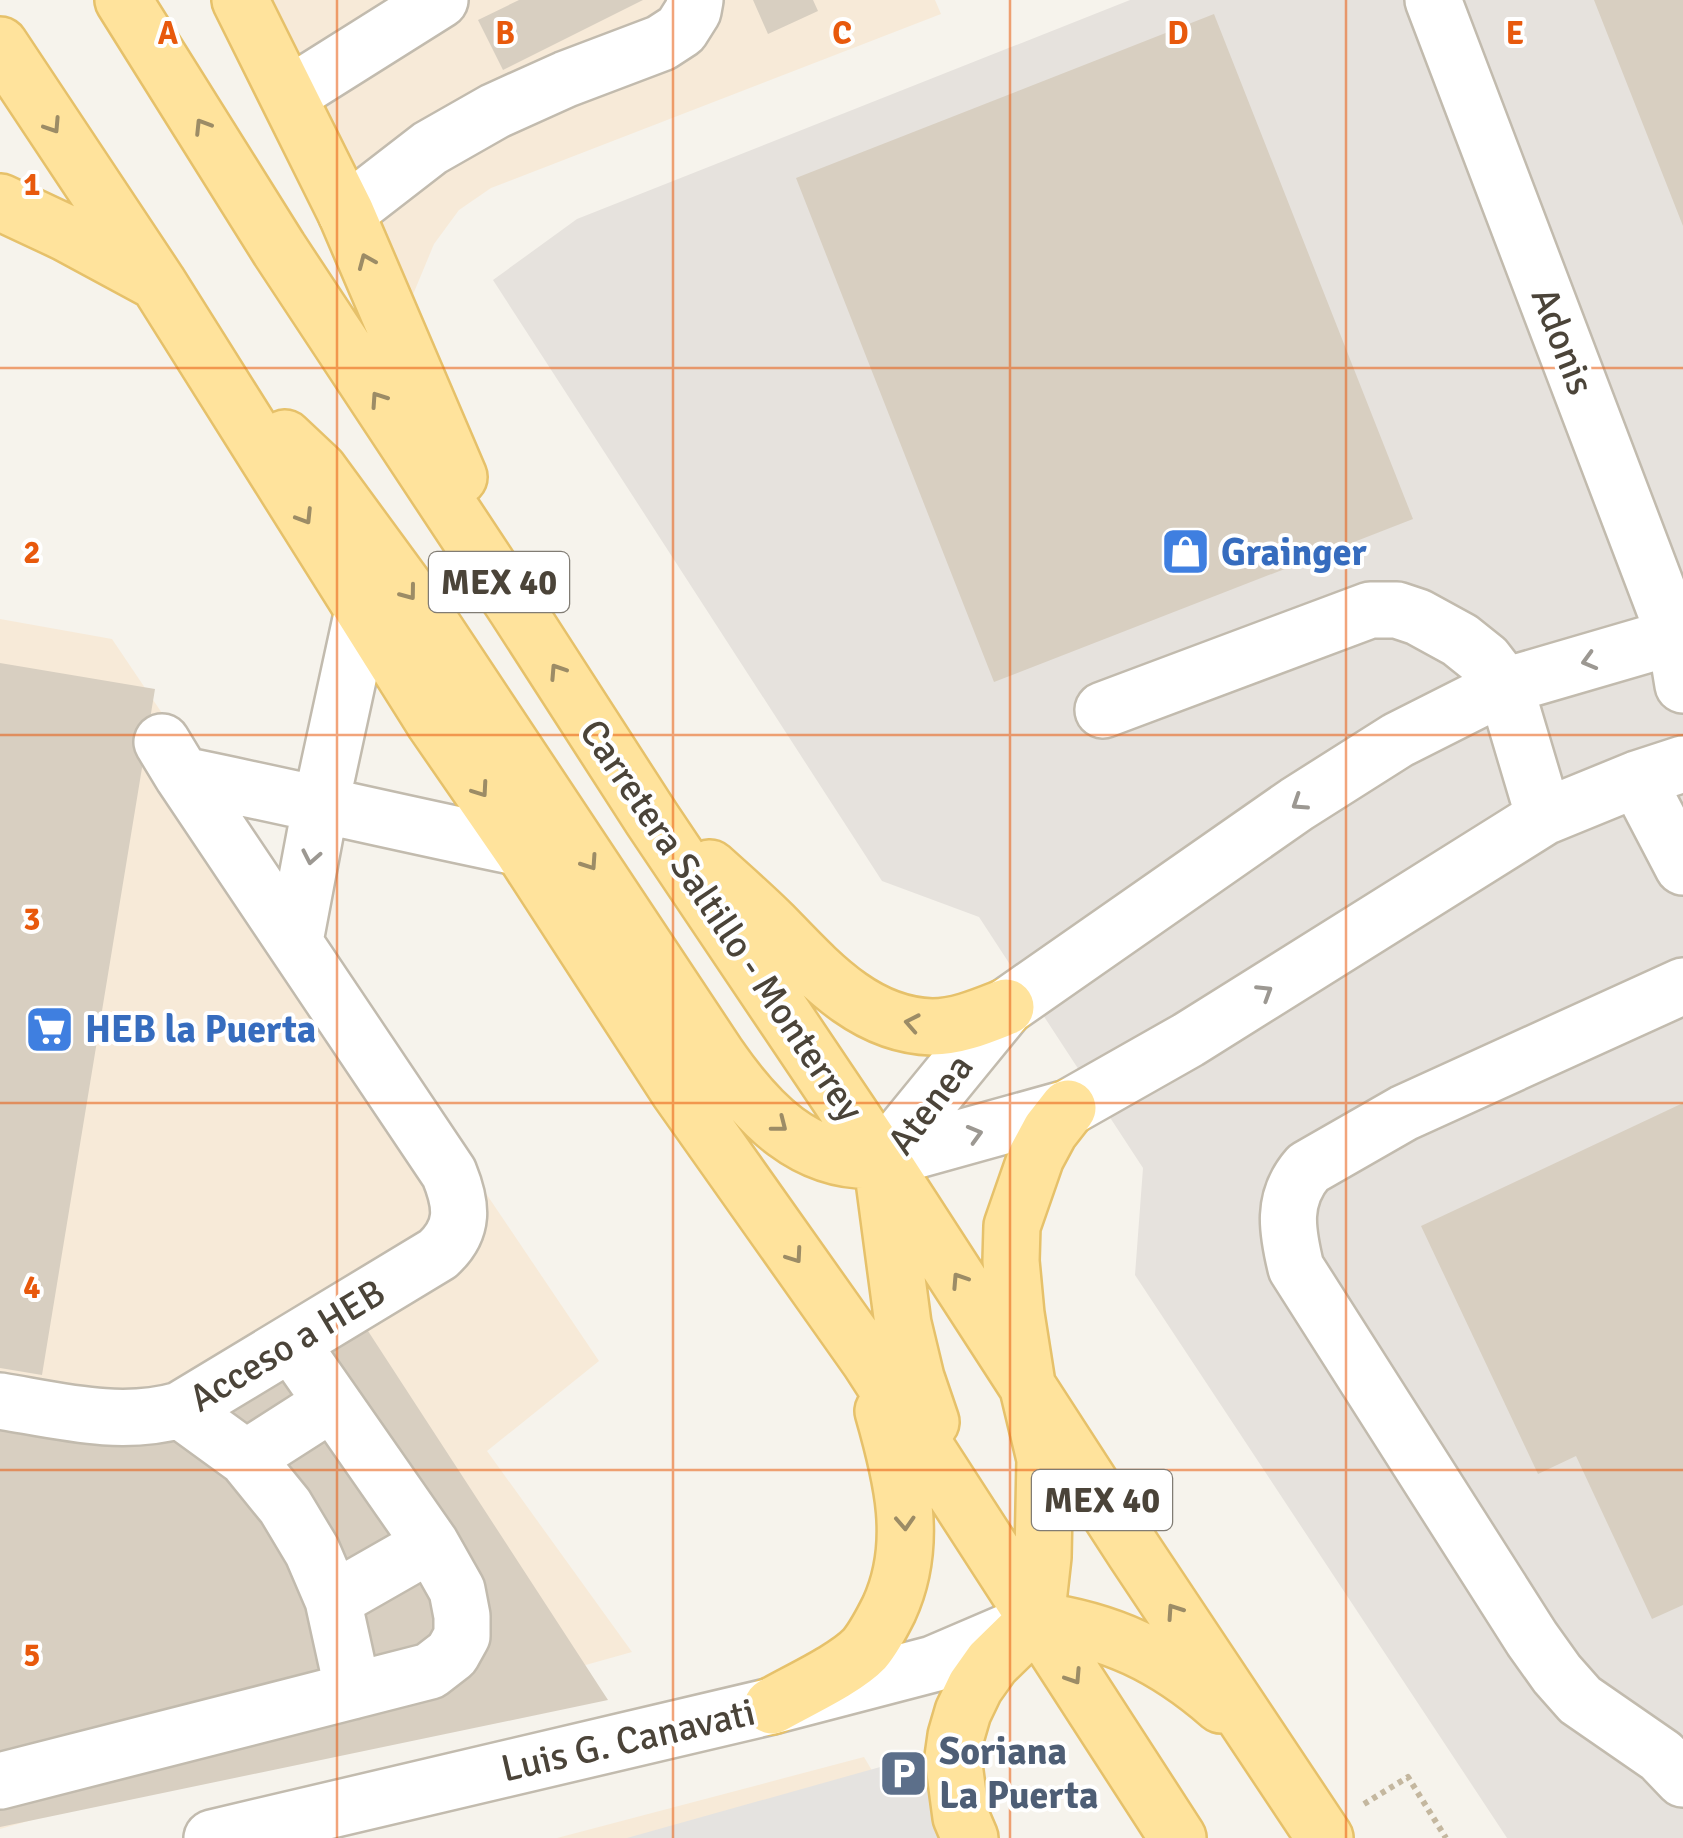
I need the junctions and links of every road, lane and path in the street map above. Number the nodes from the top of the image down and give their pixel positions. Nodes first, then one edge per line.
1 (123, 0) edge
2 (240, 0) edge
3 (440, 0) edge
4 (695, 0) edge
5 (1433, 0) edge
6 (0, 44) edge
7 (288, 95) junction
8 (0, 202) edge
9 (346, 213) junction
10 (158, 283) junction
11 (208, 362) junction
12 (516, 608) junction
13 (363, 610) junction
14 (1680, 652) edge
15 (1505, 686) junction
16 (1103, 710) dead end
17 (1660, 771) edge
18 (347, 788) junction
19 (1544, 817) junction
20 (652, 819) junction
21 (521, 848) junction
22 (1683, 867) edge
23 (295, 941) junction
24 (1683, 986) edge
25 (1006, 1007) junction
26 (1068, 1108) junction
27 (881, 1160) junction
28 (291, 1343) junction
29 (869, 1360) junction
30 (1026, 1384) junction
31 (0, 1401) edge
32 (332, 1403) junction
33 (180, 1410) junction
34 (246, 1458) junction
35 (950, 1488) junction
36 (431, 1544) junction
37 (332, 1600) junction
38 (1036, 1620) junction
39 (353, 1691) junction
40 (772, 1706) junction
41 (1259, 1740) junction
42 (1408, 1777) dead end
43 (1683, 1778) edge
44 (0, 1781) edge
45 (966, 1835) edge
46 (212, 1838) edge
47 (1178, 1838) edge
48 (1325, 1838) edge
49 (1446, 1838) edge

12 -> 1 main road, Carretera Saltillo - Monterrey / MEX 40
2 - 7 main road
3 - 7 street
4 - 9 street
5 - 14 street, Adonis
6 -> 10 main road, MEX 40
7 - 9 main road
8 - 10 main road
12 -> 9 main road
10 - 11 main road, MEX 40
11 -> 13 main road, MEX 40
11 -> 27 main road
20 -> 12 main road, Carretera Saltillo - Monterrey / MEX 40
13 - 18 street
13 -> 21 main road, MEX 40
14 -> 15 street, Atenea
15 - 16 street
15 - 19 street
15 -> 25 street, Atenea
17 - 19 street, Atenea
17 - 22 street
18 - 21 street
18 -> 23 street
18 - 23 street
26 -> 19 street, Atenea
25 -> 20 main road
20 - 27 main road, Carretera Saltillo - Monterrey / MEX 40
21 -> 29 main road, MEX 40
23 - 28 street, Acceso a HEB
24 - 43 street
25 - 27 street, Atenea
27 -> 26 street, Atenea
26 - 30 main road
30 -> 27 main road, Carretera Saltillo - Monterrey / MEX 40
27 - 35 main road
28 - 32 street
28 - 33 street, Acceso a HEB
29 - 35 main road, MEX 40
29 -> 40 main road
30 - 38 main road
41 -> 30 main road, Carretera Saltillo - Monterrey / MEX 40
31 - 33 street, Acceso a HEB
32 - 34 street
32 - 36 street
33 - 34 street
34 - 37 street
35 - 38 main road, MEX 40
36 - 37 street
36 - 39 street
37 - 39 street
38 - 40 street, Luis G. Canavati
38 - 41 main road
38 - 45 main road
38 -> 47 main road, MEX 40
39 - 44 street
40 - 46 street, Luis G. Canavati
41 - 48 main road, Carretera Saltillo - Monterrey / MEX 40
42 - 49 path

